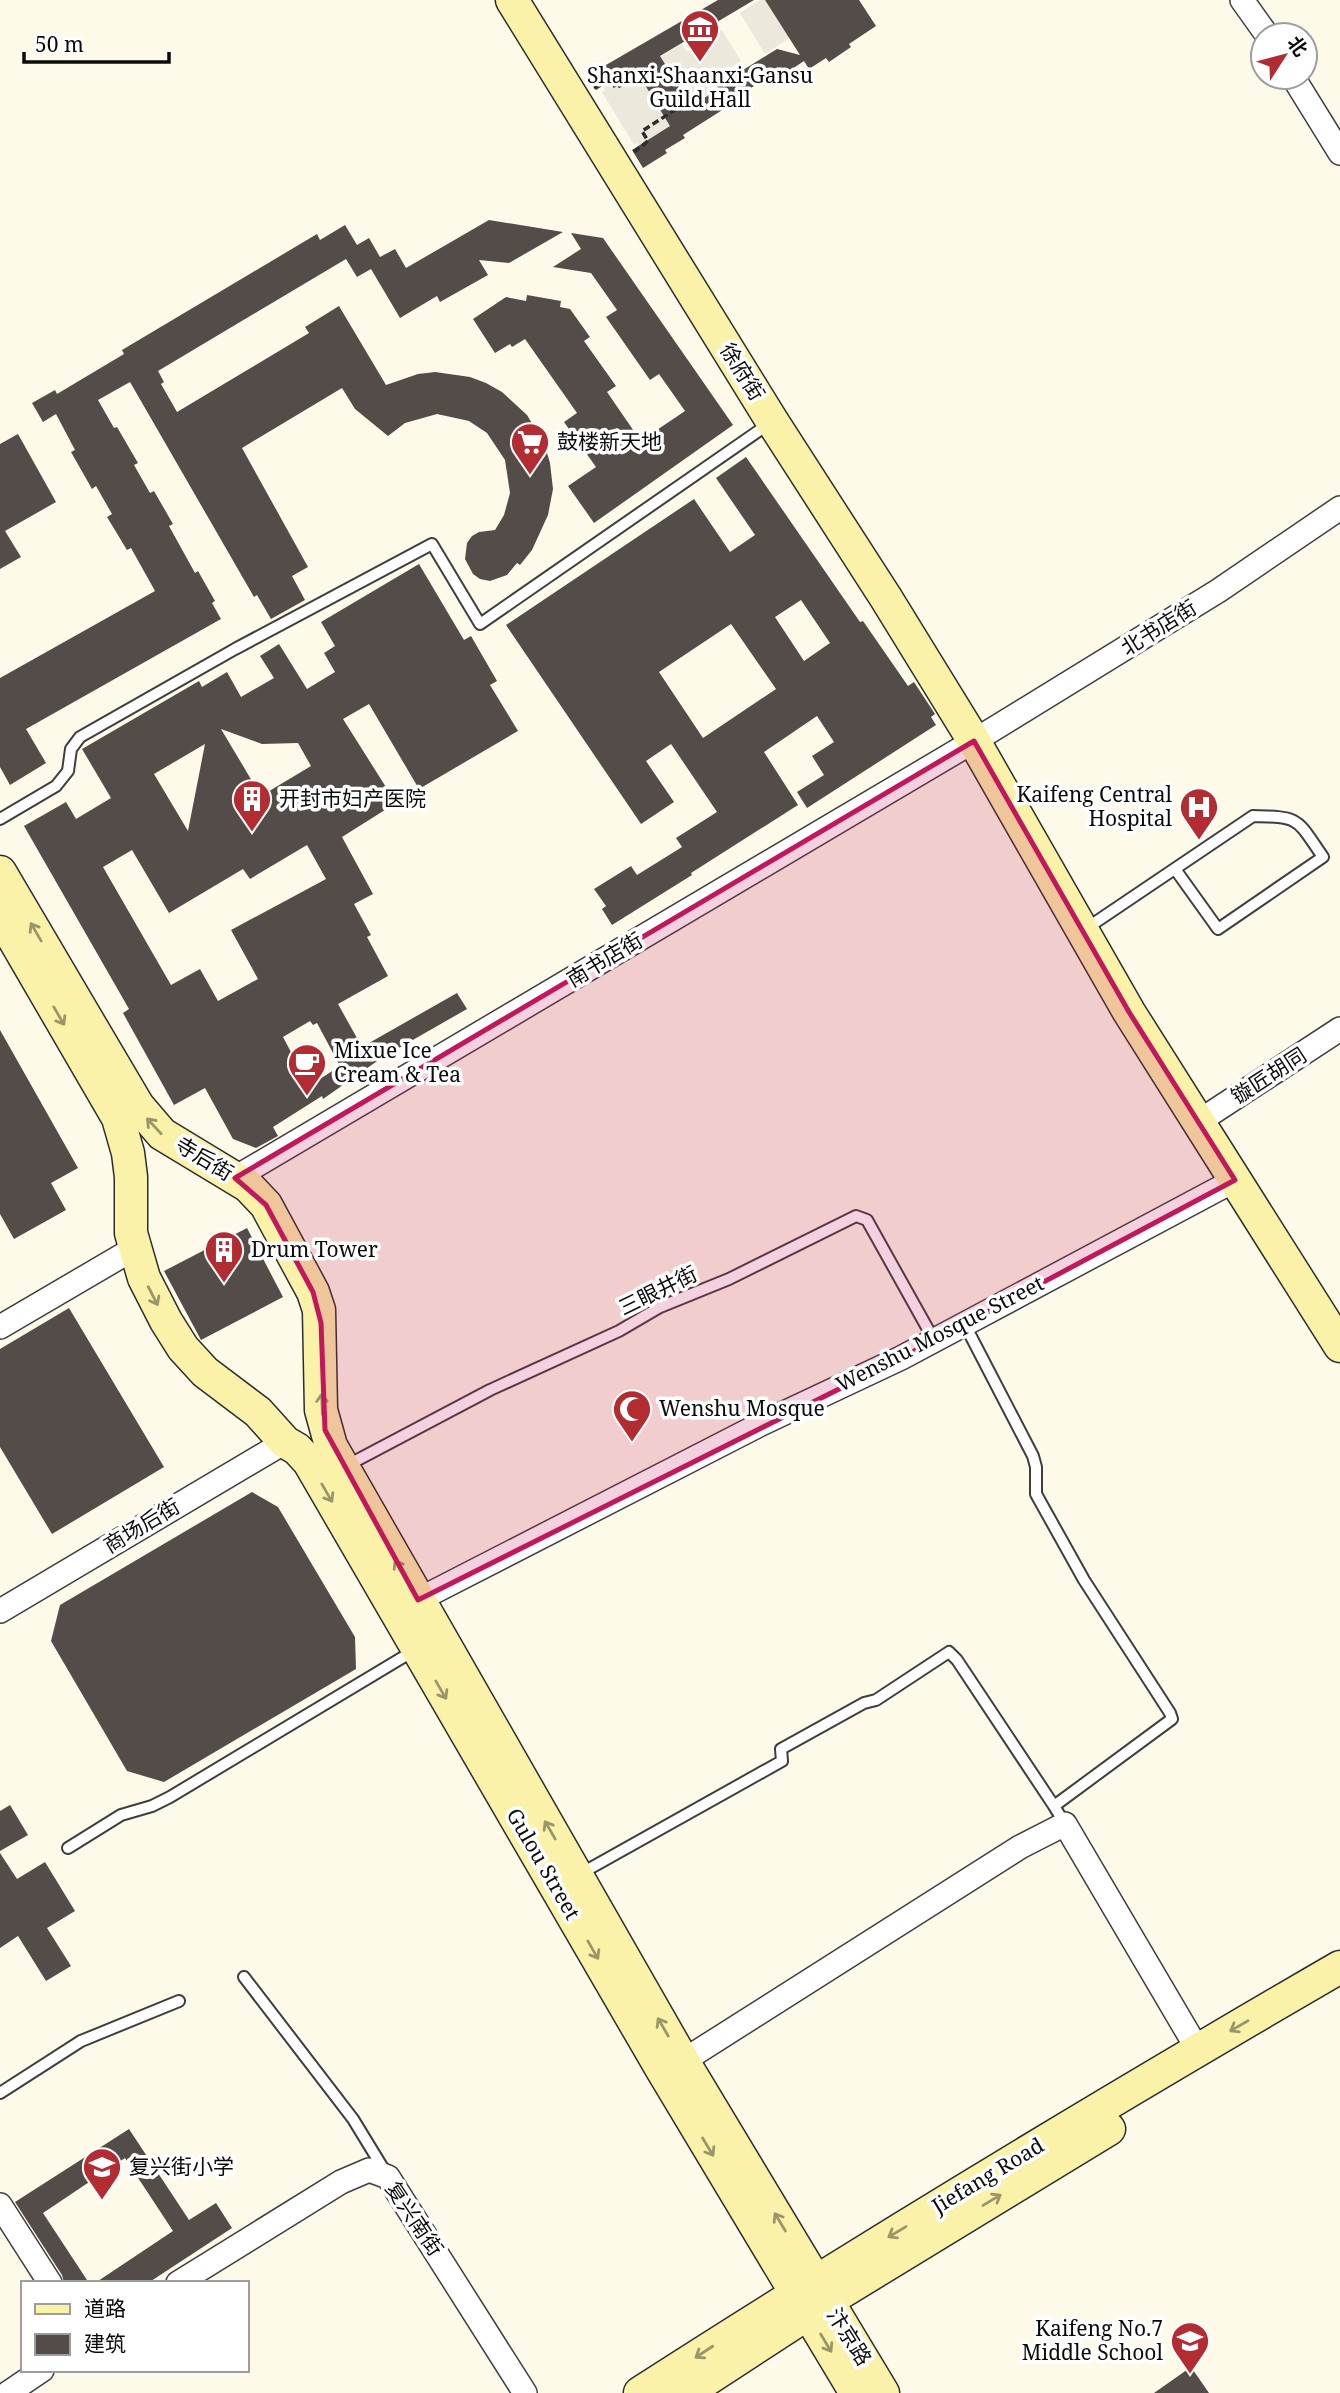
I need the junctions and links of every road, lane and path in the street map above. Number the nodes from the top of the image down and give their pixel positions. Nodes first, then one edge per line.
1 (512, 0) edge
2 (1242, 0) edge
3 (1257, 21) edge
4 (648, 69) dead end
5 (1302, 91) edge
6 (576, 103) junction
7 (675, 110) dead end
8 (1340, 153) edge
9 (615, 165) junction
10 (772, 421) junction
11 (1340, 508) edge
12 (974, 741) junction
13 (0, 819) edge
14 (1175, 869) junction
15 (0, 872) edge
16 (0, 915) edge
17 (1083, 930) junction
18 (1340, 1029) edge
19 (1198, 1122) junction
20 (235, 1178) junction
21 (1235, 1180) junction
22 (135, 1248) junction
23 (964, 1323) junction
24 (0, 1328) edge
25 (933, 1340) junction
26 (1339, 1344) edge
27 (285, 1441) junction
28 (343, 1468) junction
29 (418, 1600) junction
30 (0, 1611) edge
31 (417, 1649) junction
32 (1059, 1815) junction
33 (68, 1848) dead end
34 (577, 1876) junction
35 (1340, 1967) edge
36 (244, 1977) dead end
37 (1340, 1991) edge
38 (179, 2001) dead end
39 (1198, 2050) junction
40 (683, 2061) junction
41 (0, 2093) edge
42 (388, 2177) junction
43 (0, 2204) edge
44 (49, 2281) edge
45 (181, 2281) edge
46 (811, 2297) junction
47 (39, 2372) edge
48 (8, 2393) edge
49 (525, 2393) edge
50 (640, 2393) edge
51 (686, 2393) edge
52 (856, 2393) edge
53 (883, 2393) edge

1 - 6 street, 徐府街
2 - 3 street
4 - 6 path
5 - 8 street
6 - 9 street, 徐府街
7 - 9 path
9 - 10 street, 徐府街
10 - 12 street, 徐府街
10 - 13 lane
11 - 12 street, 北书店街
12 - 17 street, 徐府街
12 - 20 street, 南书店街
14 - 14 lane
14 - 17 lane
20 -> 15 street, 寺后街
16 -> 22 street
17 - 19 street, 徐府街
18 - 19 street, 镟匠胡同
19 - 21 street, 徐府街
28 -> 20 street, 寺后街
21 - 23 street, Wenshu Mosque Street
21 - 26 street, 徐府街
22 - 24 street
22 -> 27 street
23 - 25 street, Wenshu Mosque Street
23 - 32 lane
25 - 28 lane, 三眼井街
25 - 29 street, Wenshu Mosque Street
27 - 30 street, 商场后街
27 -> 31 street, Gulou Street
29 -> 28 street, Gulou Street
34 -> 29 street, Gulou Street
31 - 33 lane
31 -> 46 street, Gulou Street
32 - 34 lane
32 - 39 street
32 - 40 street
40 -> 34 street, Gulou Street
35 -> 39 street, Jiefang Road
36 - 42 lane
46 -> 37 street, Jiefang Road
38 - 41 lane
39 -> 46 street, Jiefang Road
46 -> 40 street, Gulou Street
42 - 45 street, 复兴南街
42 - 49 street, 复兴南街
43 - 44 street
46 -> 50 street, Jiefang Road
46 - 51 street, Jiefang Road
46 -> 52 street, 汴京路
46 - 53 street, 汴京路
47 - 48 street

